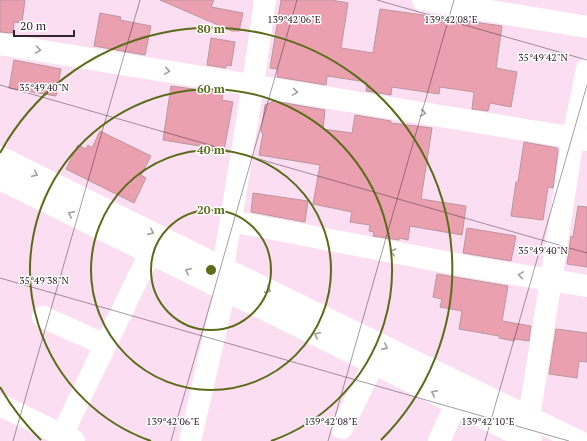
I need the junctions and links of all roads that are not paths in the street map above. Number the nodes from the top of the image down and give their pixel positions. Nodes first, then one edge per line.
1 (265, 0) edge
2 (423, 0) edge
3 (587, 28) edge
4 (0, 44) edge
5 (587, 69) edge
6 (253, 85) junction
7 (580, 139) edge
8 (1, 167) edge
9 (231, 221) junction
10 (150, 253) junction
11 (223, 268) junction
12 (552, 280) junction
13 (587, 286) edge
14 (225, 289) junction
15 (43, 317) dead end
16 (105, 345) junction
17 (374, 363) junction
18 (456, 404) junction
19 (2, 411) edge
20 (342, 428) dead end
21 (528, 432) edge
22 (65, 439) edge
23 (190, 441) edge
24 (439, 441) edge
25 (578, 441) edge

1 - 6 street
2 - 3 street
4 -> 6 street
5 - 7 street
6 -> 7 street
6 - 9 street
7 - 12 street
10 -> 8 street
8 -> 11 street
9 - 11 street
12 -> 9 street
14 -> 10 street
10 - 16 street
11 - 14 street
11 -> 21 street
12 - 13 street
12 - 21 street
17 -> 14 street
14 - 23 street
15 - 16 street
16 - 22 street
18 -> 17 street
17 - 20 street
18 - 21 street
18 - 24 street
19 - 22 street
21 - 25 street

